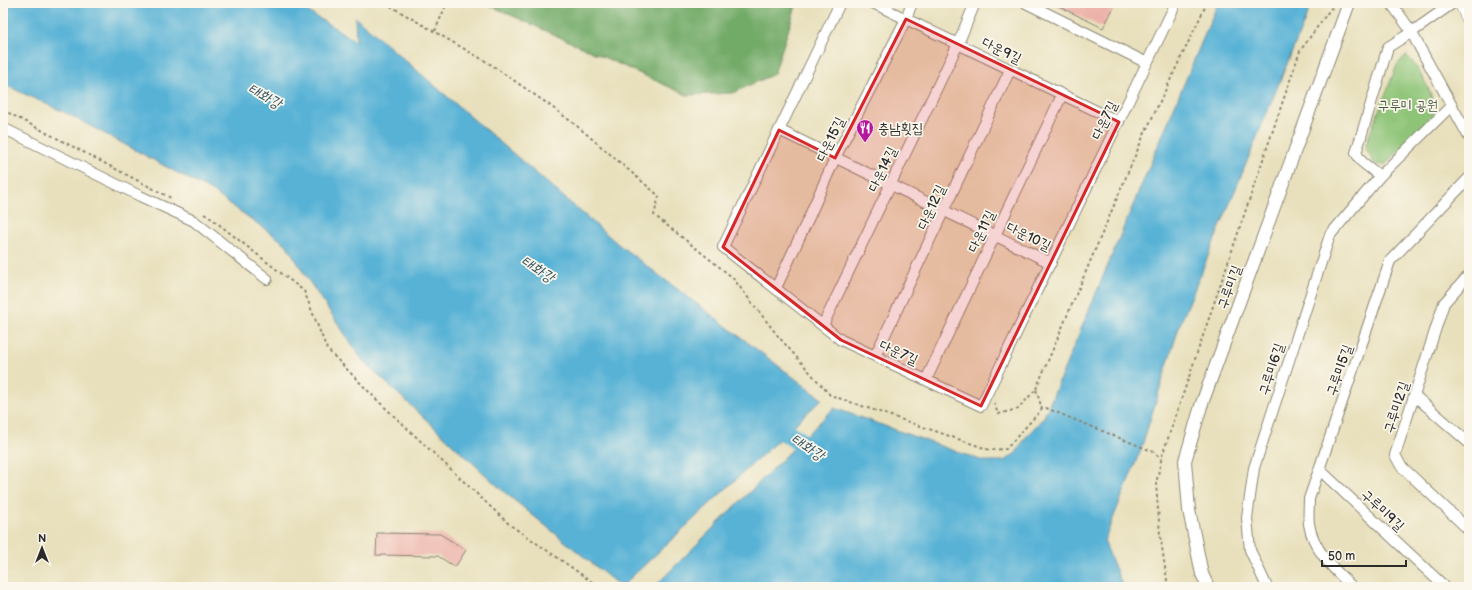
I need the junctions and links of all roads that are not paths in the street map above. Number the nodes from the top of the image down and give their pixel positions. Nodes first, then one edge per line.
1 (840, 3) edge
2 (873, 3) edge
3 (912, 3) edge
4 (975, 3) edge
5 (1026, 3) edge
6 (1176, 3) edge
7 (1349, 3) edge
8 (1391, 3) edge
9 (1453, 3) edge
10 (1462, 3) edge
11 (1469, 18) edge
12 (906, 19) junction
13 (1412, 32) junction
14 (958, 44) junction
15 (1147, 62) junction
16 (1010, 70) junction
17 (1062, 95) junction
18 (1451, 106) junction
19 (1119, 122) junction
20 (3, 128) edge
21 (779, 130) junction
22 (1469, 137) edge
23 (835, 158) junction
24 (1380, 176) junction
25 (1469, 178) edge
26 (890, 185) junction
27 (944, 211) junction
28 (995, 236) junction
29 (1051, 263) junction
30 (1469, 275) edge
31 (267, 279) dead end
32 (776, 288) junction
33 (823, 325) junction
34 (875, 356) junction
35 (926, 380) junction
36 (1415, 396) junction
37 (1469, 443) edge
38 (1320, 470) junction
39 (1469, 530) edge
40 (1208, 587) edge
41 (1267, 587) edge
42 (1352, 587) edge
43 (1445, 587) edge

1 - 21 street, 다운7길
2 - 12 street, 다운9길
3 - 12 street, 다운15길
4 - 14 street, 다운14길
5 - 15 street
6 - 15 street, 다운7길
7 - 40 street, 구루미길
8 - 13 street
9 - 13 street
10 - 11 main road
12 - 14 street, 다운9길
12 - 23 street, 다운15길
13 - 18 street
13 - 24 street
14 - 16 street, 다운9길
14 - 26 street, 다운14길
15 - 19 street, 다운7길
16 - 17 street, 다운9길
16 - 27 street, 다운12길
17 - 19 street, 다운9길
17 - 28 street, 다운11길
18 - 22 street
18 - 24 street, 구루미6길
19 - 29 street, 다운7길
20 - 31 street
21 - 23 street, 다운10길
21 - 32 street, 다운7길
23 - 26 street, 다운10길
23 - 32 street, 다운15길
24 - 41 street, 구루미6길
25 - 38 street, 구루미5길
26 - 27 street, 다운10길
26 - 33 street, 다운14길
27 - 28 street, 다운10길
27 - 34 street, 다운12길
28 - 29 street, 다운10길
28 - 35 street, 다운11길
29 - 35 street, 다운7길
30 - 36 street, 구루미2길
32 - 33 street, 다운7길
33 - 34 street, 다운7길
34 - 35 street, 다운7길
36 - 37 street
36 - 39 street, 구루미2길
38 - 42 street, 구루미5길
38 - 43 street, 구루미9길

